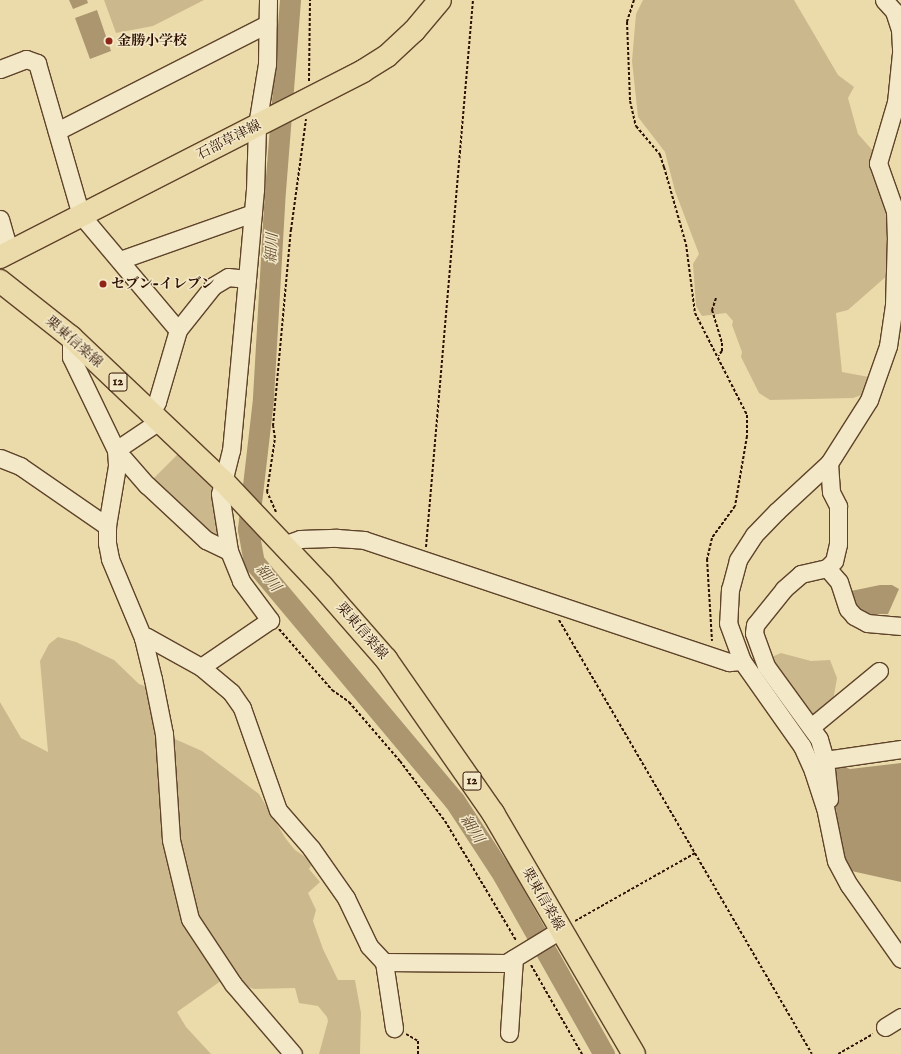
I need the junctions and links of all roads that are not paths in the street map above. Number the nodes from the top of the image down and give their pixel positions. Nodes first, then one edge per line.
1 (268, 0) edge
2 (440, 0) edge
3 (884, 0) edge
4 (267, 24) junction
5 (901, 50) edge
6 (901, 54) edge
7 (0, 68) edge
8 (898, 104) edge
9 (259, 124) junction
10 (57, 131) junction
11 (253, 213) junction
12 (81, 215) junction
13 (0, 219) edge
14 (4, 254) edge
15 (120, 260) junction
16 (247, 279) junction
17 (0, 281) edge
18 (178, 330) junction
19 (71, 337) junction
20 (155, 417) junction
21 (117, 453) junction
22 (0, 458) edge
23 (829, 463) junction
24 (226, 486) junction
25 (107, 526) junction
26 (278, 532) junction
27 (229, 551) junction
28 (827, 568) junction
29 (901, 626) edge
30 (143, 638) junction
31 (742, 660) junction
32 (201, 666) junction
33 (879, 671) dead end
34 (811, 727) junction
35 (901, 749) edge
36 (825, 760) junction
37 (825, 807) junction
38 (557, 932) junction
39 (521, 954) junction
40 (901, 959) edge
41 (384, 962) junction
42 (901, 1018) edge
43 (885, 1027) road end
44 (394, 1028) road end
45 (509, 1033) dead end
46 (293, 1054) edge
47 (634, 1054) edge

1 - 4 street
2 - 9 main road, 石部草津線
3 - 5 street
4 - 9 street
4 - 10 street
6 - 8 street
7 - 10 street
8 - 23 street
9 - 11 street
9 - 12 main road, 石部草津線
10 - 12 street
11 - 15 street
11 - 16 street
12 - 14 main road, 石部草津線
12 - 15 street
13 - 14 street
15 - 18 street
16 - 18 street
16 - 24 street
17 - 19 main road, 栗東信楽線 / 12
18 - 20 street
19 - 20 main road, 栗東信楽線 / 12
19 - 21 street
20 - 21 street
20 - 24 main road, 栗東信楽線 / 12
21 - 25 street
21 - 27 street
22 - 25 street
23 - 28 street
23 - 31 street
24 - 26 main road, 栗東信楽線 / 12
24 - 27 street
25 - 30 street
26 - 31 street
26 - 38 main road, 栗東信楽線 / 12
27 - 32 street
28 - 29 street
28 - 34 street
30 - 32 street
30 - 46 street
31 - 37 street
32 - 41 street
33 - 34 street
34 - 36 street
35 - 36 street
36 - 37 street
37 - 40 street
38 - 39 street
38 - 47 main road, 栗東信楽線 / 12
39 - 41 street
39 - 45 street
41 - 44 street
42 - 43 street

